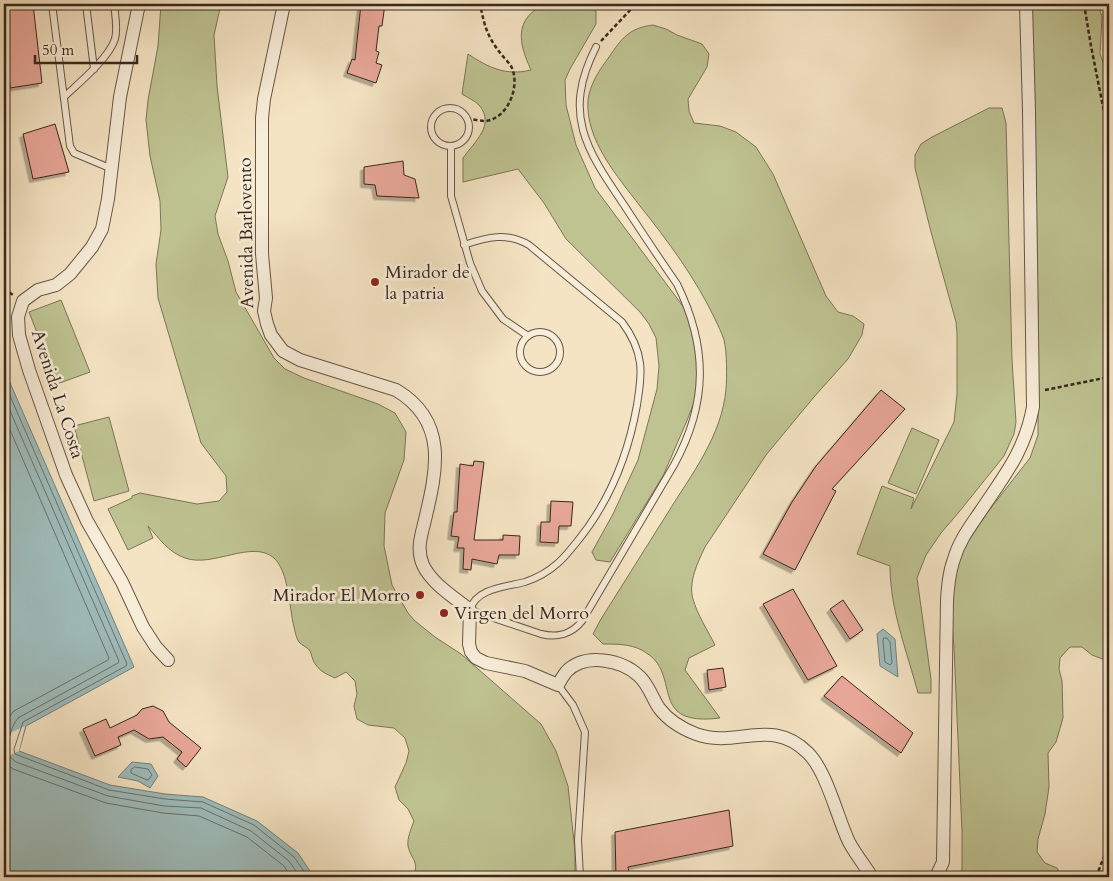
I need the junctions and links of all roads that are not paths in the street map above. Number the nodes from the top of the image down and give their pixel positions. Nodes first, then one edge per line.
1 (52, 4) edge
2 (86, 4) edge
3 (114, 4) edge
4 (138, 4) edge
5 (284, 4) edge
6 (1026, 4) edge
7 (596, 46) road end
8 (94, 69) junction
9 (64, 97) junction
10 (451, 146) junction
11 (112, 169) junction
12 (464, 245) junction
13 (528, 336) junction
14 (470, 610) junction
15 (168, 660) dead end
16 (558, 685) junction
17 (580, 877) edge
18 (872, 877) edge
19 (936, 877) edge

1 - 9 lane
2 - 8 lane
3 - 8 lane
4 - 11 street, Avenida La Costa
5 - 14 street, Avenida Barlovento
6 - 19 street
7 - 14 lane
8 - 9 lane
9 - 11 lane
10 - 10 lane
10 - 12 lane
11 - 15 street, Avenida La Costa
12 - 13 lane
12 - 14 lane
13 - 13 lane
14 - 16 street
16 - 17 lane
16 - 18 street

